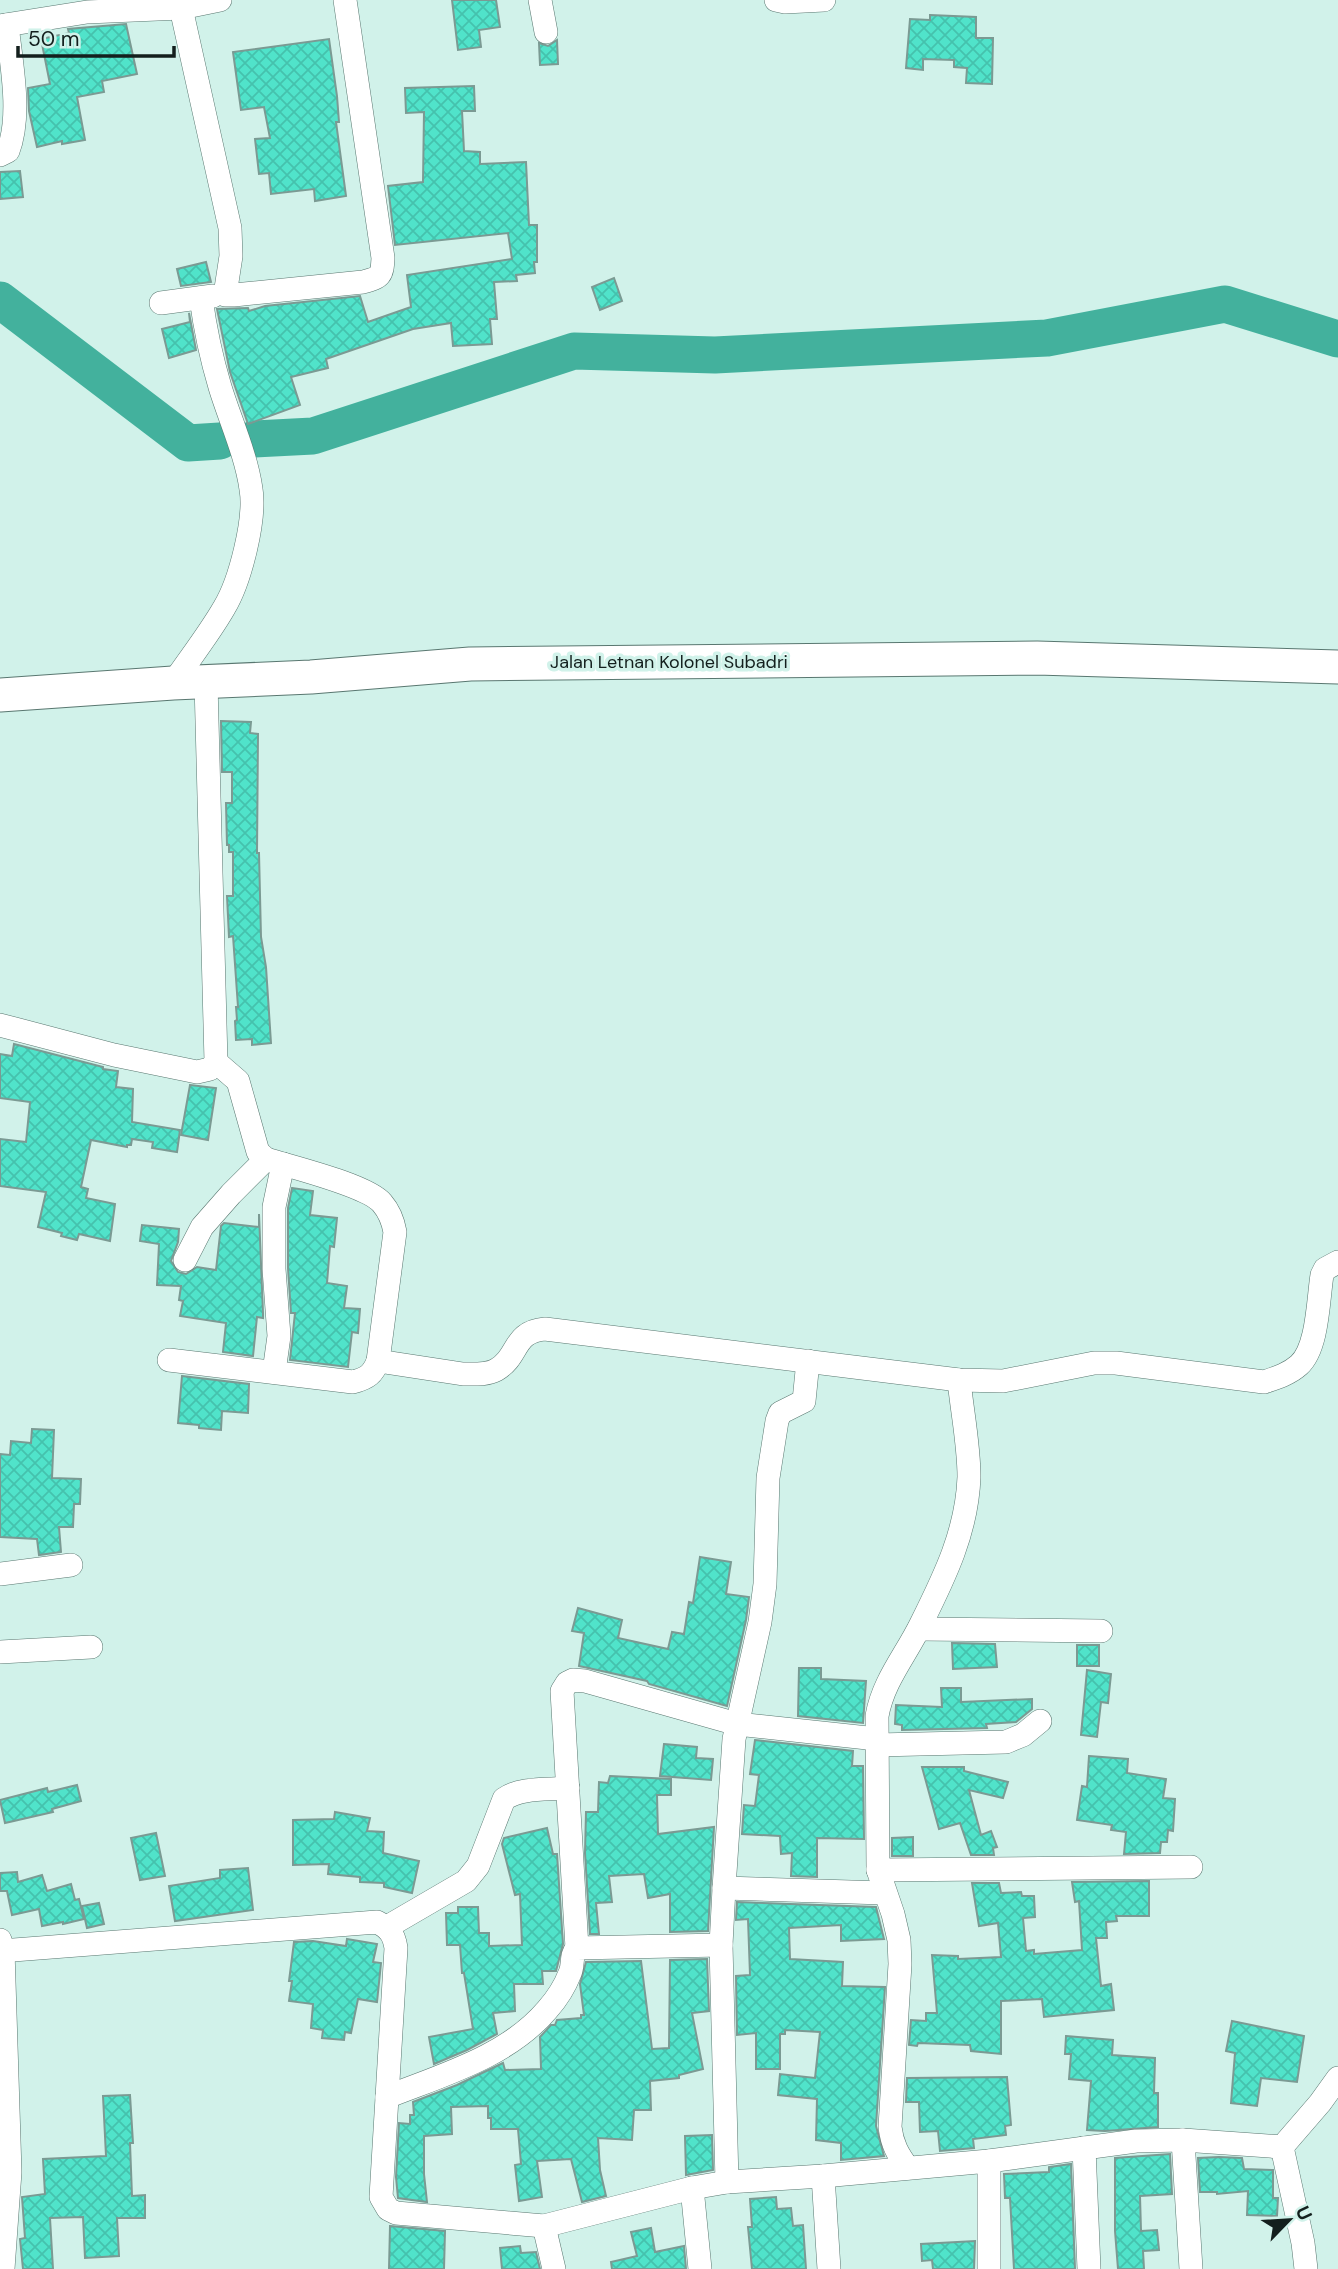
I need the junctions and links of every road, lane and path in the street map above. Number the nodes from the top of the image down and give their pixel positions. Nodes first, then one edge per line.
1 (220, 0) edge
2 (345, 0) edge
3 (540, 0) edge
4 (776, 0) edge
5 (824, 0) edge
6 (118, 5) edge
7 (181, 8) junction
8 (3, 25) edge
9 (546, 32) dead end
10 (0, 155) edge
11 (225, 295) junction
12 (201, 298) junction
13 (161, 303) dead end
14 (1338, 667) edge
15 (173, 683) junction
16 (206, 683) junction
17 (0, 695) edge
18 (0, 1025) edge
19 (216, 1062) junction
20 (275, 1161) junction
21 (185, 1260) dead end
22 (1338, 1262) edge
23 (169, 1360) dead end
24 (378, 1361) junction
25 (808, 1361) junction
26 (274, 1372) junction
27 (959, 1380) junction
28 (71, 1565) dead end
29 (0, 1574) edge
30 (919, 1629) junction
31 (1101, 1632) dead end
32 (91, 1647) dead end
33 (0, 1652) edge
34 (1040, 1721) dead end
35 (737, 1724) junction
36 (877, 1742) junction
37 (568, 1788) junction
38 (1191, 1867) dead end
39 (878, 1870) junction
40 (724, 1888) junction
41 (884, 1893) junction
42 (387, 1927) junction
43 (721, 1945) junction
44 (1, 1947) edge
45 (577, 1948) junction
46 (1338, 2078) edge
47 (387, 2097) junction
48 (1329, 2105) edge
49 (1184, 2140) junction
50 (1282, 2147) junction
51 (1083, 2148) junction
52 (989, 2161) junction
53 (908, 2168) junction
54 (823, 2176) junction
55 (727, 2182) junction
56 (692, 2188) junction
57 (544, 2226) junction
58 (2, 2269) edge
59 (554, 2269) edge
60 (700, 2269) edge
61 (829, 2269) edge
62 (989, 2269) edge
63 (1089, 2269) edge
64 (1191, 2269) edge
65 (1306, 2269) edge

1 - 7 street
2 - 11 street
3 - 9 street
4 - 5 street
6 - 7 street
6 - 8 street
7 - 11 street
8 - 10 street
11 - 12 street
12 - 13 street
12 - 15 street
14 - 16 main road, Jalan Letnan Kolonel Subadri
15 - 16 main road, Jalan Letnan Kolonel Subadri
15 - 17 main road, Jalan Letnan Kolonel Subadri
16 - 19 street
18 - 19 street
19 - 20 street
20 - 21 street
20 - 24 street
20 - 26 street
22 - 27 street
23 - 26 street
24 - 25 street
24 - 26 street
25 - 27 street
25 - 35 street
27 - 30 street
28 - 29 street
30 - 31 street
30 - 36 street
32 - 33 street
34 - 36 street
35 - 36 street
35 - 37 street
35 - 40 street
36 - 39 street
37 - 42 street
37 - 45 street
38 - 39 street
39 - 41 street
40 - 41 street
40 - 43 street
41 - 53 street
42 - 44 street
42 - 47 street
43 - 45 street
43 - 55 street
44 - 58 street
45 - 47 street
46 - 48 street
47 - 57 street
48 - 50 street
49 - 50 street
49 - 51 street
49 - 64 street
50 - 65 street
51 - 52 street
51 - 63 street
52 - 53 street
52 - 62 street
53 - 54 street
54 - 55 street
54 - 61 street
55 - 56 street
56 - 57 street
56 - 60 street
57 - 59 street

